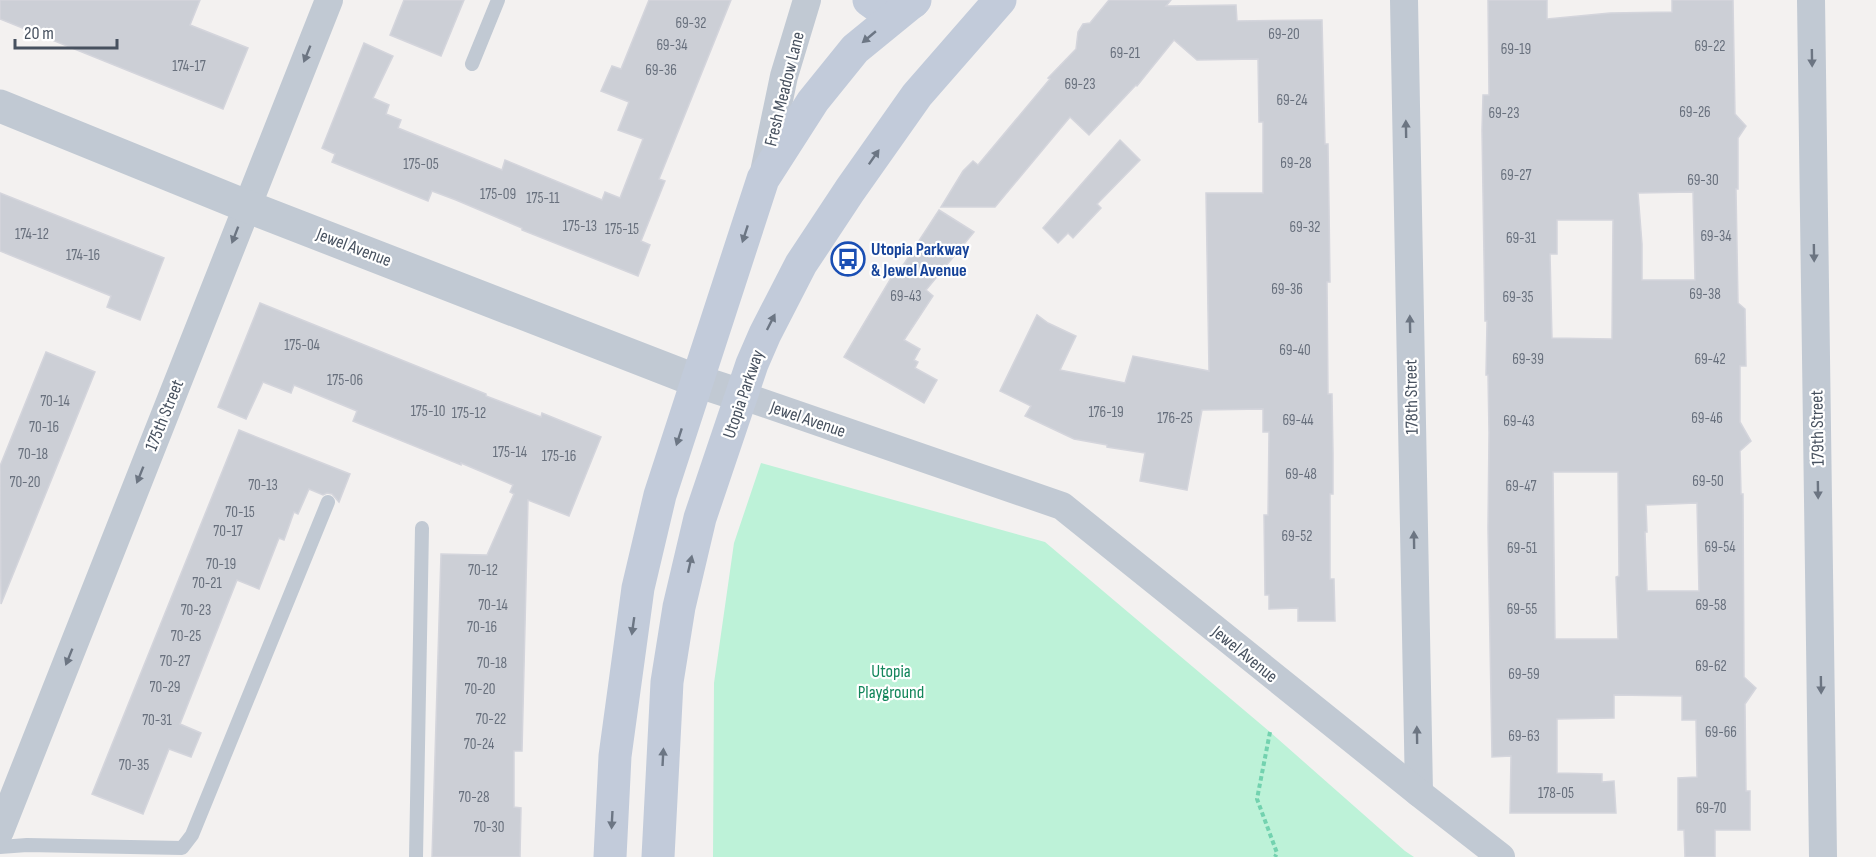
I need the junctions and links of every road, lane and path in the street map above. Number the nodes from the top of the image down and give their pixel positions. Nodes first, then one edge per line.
1 (329, 0) edge
2 (498, 0) edge
3 (807, 0) edge
4 (869, 0) edge
5 (1000, 0) edge
6 (1404, 0) edge
7 (1811, 0) edge
8 (914, 1) edge
9 (472, 64) dead end
10 (0, 106) edge
11 (763, 179) junction
12 (246, 206) junction
13 (697, 381) junction
14 (743, 396) junction
15 (328, 502) dead end
16 (422, 528) dead end
17 (1270, 732) dead end
18 (1419, 793) junction
19 (0, 831) edge
20 (0, 847) edge
21 (187, 853) edge
22 (416, 857) edge
23 (610, 857) edge
24 (658, 857) edge
25 (1275, 857) edge
26 (1501, 857) edge
27 (1823, 857) edge

1 -> 12 street, 175th Street
2 - 9 lane
3 - 11 street, Fresh Meadow Lane
4 - 8 main road
14 -> 5 main road, Utopia Parkway
18 -> 6 street, 178th Street
7 -> 27 street, 179th Street
8 -> 11 main road
10 - 12 street, Jewel Avenue
11 -> 13 main road
12 - 13 street, Jewel Avenue
12 -> 19 street, 175th Street
13 - 14 street, Jewel Avenue
13 -> 23 main road
14 - 18 street, Jewel Avenue
24 -> 14 main road, Utopia Parkway
15 - 21 lane
16 - 22 lane
17 - 25 path
18 - 26 street, Jewel Avenue
20 - 21 lane

